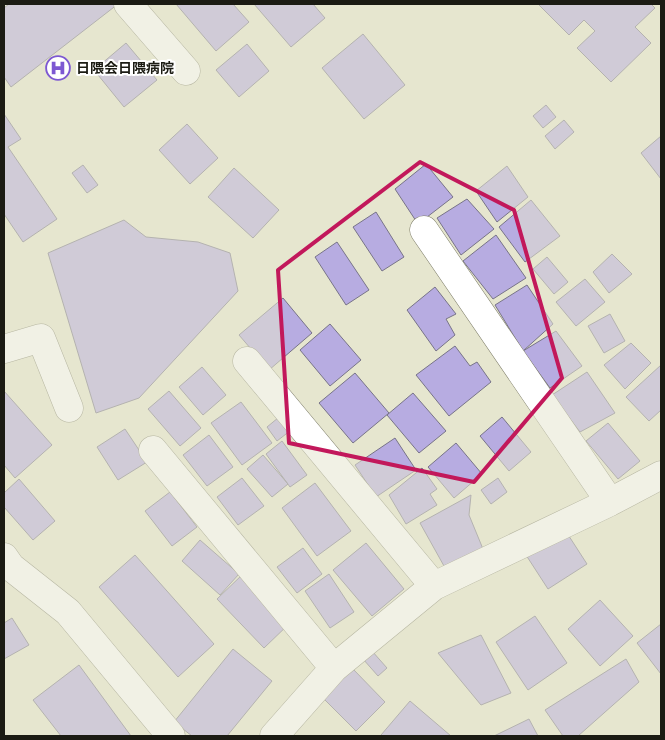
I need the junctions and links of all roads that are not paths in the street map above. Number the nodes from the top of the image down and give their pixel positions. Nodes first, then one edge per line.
1 (128, 4) edge
2 (186, 71) dead end
3 (424, 230) dead end
4 (4, 349) edge
5 (247, 361) dead end
6 (69, 408) dead end
7 (153, 450) dead end
8 (661, 475) edge
9 (610, 502) junction
10 (4, 558) edge
11 (434, 586) junction
12 (334, 668) junction
13 (171, 736) edge
14 (274, 736) edge

1 - 2 street
3 - 9 street
4 - 6 street
5 - 11 street
7 - 12 street
8 - 9 street
9 - 11 street
10 - 13 street
11 - 12 street
12 - 14 street

